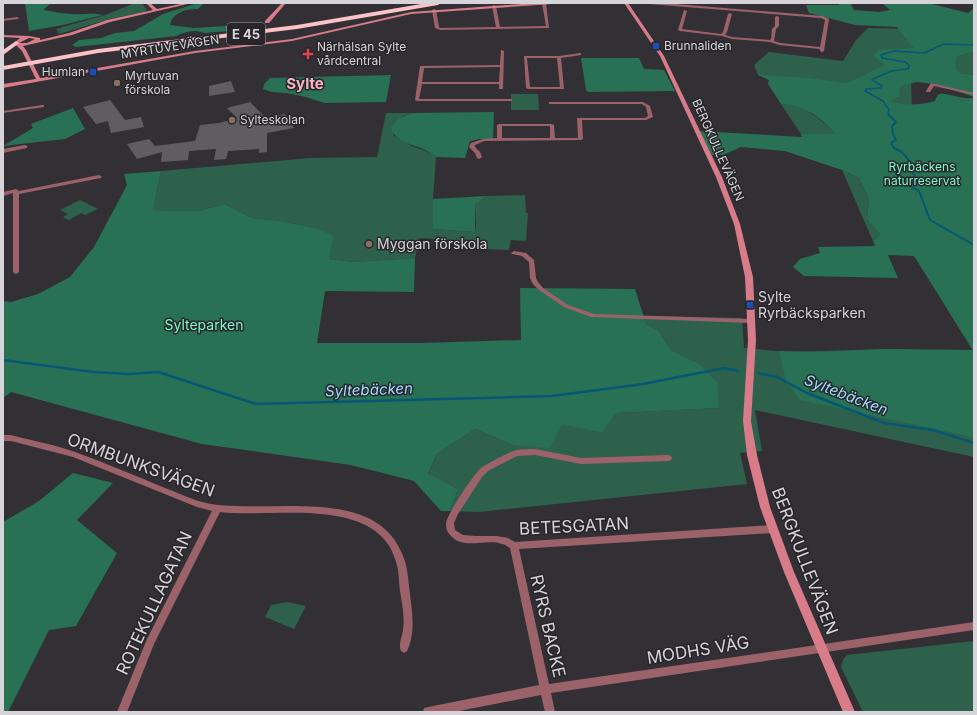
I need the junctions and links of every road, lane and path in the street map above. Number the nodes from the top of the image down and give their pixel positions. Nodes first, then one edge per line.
1 (148, 3) edge
2 (190, 3) edge
3 (284, 3) edge
4 (424, 3) edge
5 (438, 3) edge
6 (544, 3) edge
7 (552, 3) edge
8 (626, 3) edge
9 (649, 3) edge
10 (494, 6) junction
11 (434, 10) junction
12 (156, 11) junction
13 (685, 11) dead end
14 (730, 14) dead end
15 (777, 17) dead end
16 (17, 18) dead end
17 (3, 20) edge
18 (267, 22) dead end
19 (498, 28) junction
20 (722, 35) junction
21 (3, 37) edge
22 (29, 37) junction
23 (34, 41) junction
24 (770, 41) junction
25 (17, 43) junction
26 (24, 50) junction
27 (502, 51) dead end
28 (3, 53) edge
29 (580, 54) dead end
30 (559, 57) junction
31 (502, 66) junction
32 (3, 67) edge
33 (39, 80) junction
34 (419, 83) junction
35 (501, 83) junction
36 (3, 86) edge
37 (501, 88) dead end
38 (928, 91) dead end
39 (974, 94) edge
40 (510, 100) dead end
41 (551, 103) dead end
42 (42, 106) dead end
43 (3, 112) edge
44 (500, 140) junction
45 (553, 140) junction
46 (25, 147) dead end
47 (3, 151) edge
48 (479, 156) dead end
49 (99, 177) dead end
50 (16, 193) junction
51 (3, 194) edge
52 (514, 253) dead end
53 (16, 272) dead end
54 (750, 321) junction
55 (3, 438) edge
56 (668, 458) dead end
57 (217, 509) junction
58 (773, 529) junction
59 (514, 546) junction
60 (974, 626) edge
61 (404, 648) dead end
62 (821, 648) junction
63 (546, 689) junction
64 (122, 712) edge
65 (428, 712) edge
66 (550, 712) edge
67 (849, 712) edge

1 - 12 street
2 - 12 street
3 - 18 street
4 - 32 highway, E 45
5 - 32 highway, E 45
6 - 7 street, MYRTUVEVÄGEN
6 - 10 street, MYRTUVEVÄGEN
6 - 19 street
8 - 54 street, BERGKULLEVÄGEN
9 - 24 street
10 - 11 street, MYRTUVEVÄGEN
10 - 19 street
11 - 19 street
11 - 33 street, MYRTUVEVÄGEN
12 - 23 street
13 - 20 street
14 - 20 street
15 - 24 street
16 - 17 street
20 - 24 street
21 - 22 street
21 - 25 street
22 - 23 street
22 - 25 street
23 - 25 street
23 - 26 street
25 - 26 street
25 - 28 highway
26 - 33 street
27 - 31 street
29 - 30 street
30 - 30 street
31 - 34 street
31 - 35 street
33 - 36 street, MYRTUVEVÄGEN
34 - 35 street
34 - 40 street
35 - 37 street
38 - 39 street
41 - 45 street
42 - 43 street
44 - 45 street
44 - 45 street
44 - 48 street
46 - 47 street
49 - 50 street
50 - 51 street
50 - 53 street
52 - 54 street
54 - 58 street, BERGKULLEVÄGEN
55 - 57 street, ORMBUNKSVÄGEN
56 - 59 street, BETESGATAN
57 - 61 street, ORMBUNKSVÄGEN
57 - 64 street, ROTEKULLAGATAN
58 - 59 street, BETESGATAN
58 - 62 street, BERGKULLEVÄGEN
59 - 63 street, RYRS BACKE
60 - 62 street, MODHS VÄG
62 - 63 street, MODHS VÄG
62 - 67 street, BERGKULLEVÄGEN
63 - 65 street, MODHS VÄG
63 - 66 street, RYRS BACKE

